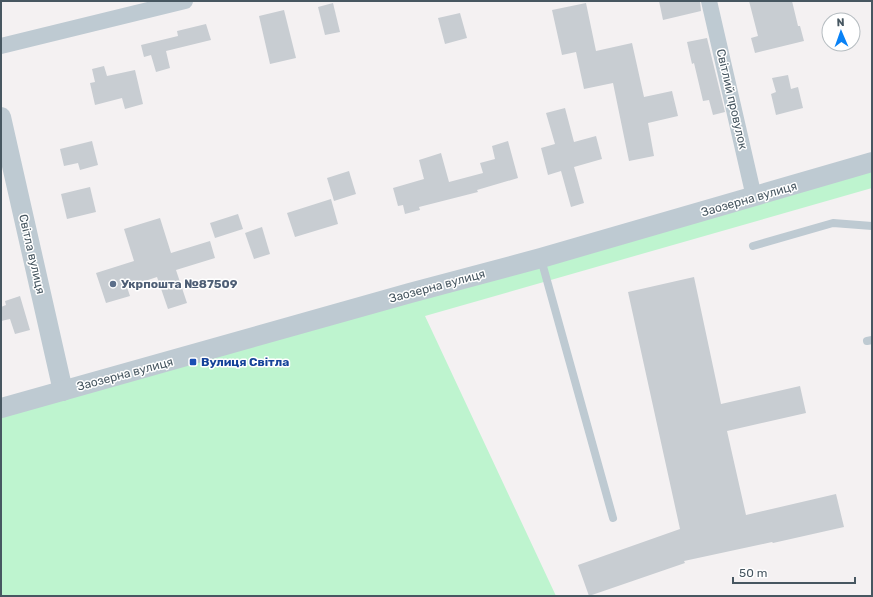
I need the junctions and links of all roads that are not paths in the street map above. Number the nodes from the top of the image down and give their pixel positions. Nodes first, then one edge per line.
1 (185, 1) edge
2 (709, 1) edge
3 (1, 46) edge
4 (1, 117) edge
5 (872, 162) edge
6 (754, 197) junction
7 (872, 226) edge
8 (753, 246) dead end
9 (541, 258) junction
10 (62, 391) junction
11 (1, 408) edge
12 (613, 518) dead end

1 - 3 street
2 - 6 street, Світлий провулок
4 - 10 street, Світла вулиця
5 - 6 street, Заозерна вулиця
6 - 9 street, Заозерна вулиця
7 - 8 lane
9 - 10 street, Заозерна вулиця
9 - 12 lane
10 - 11 street, Заозерна вулиця

